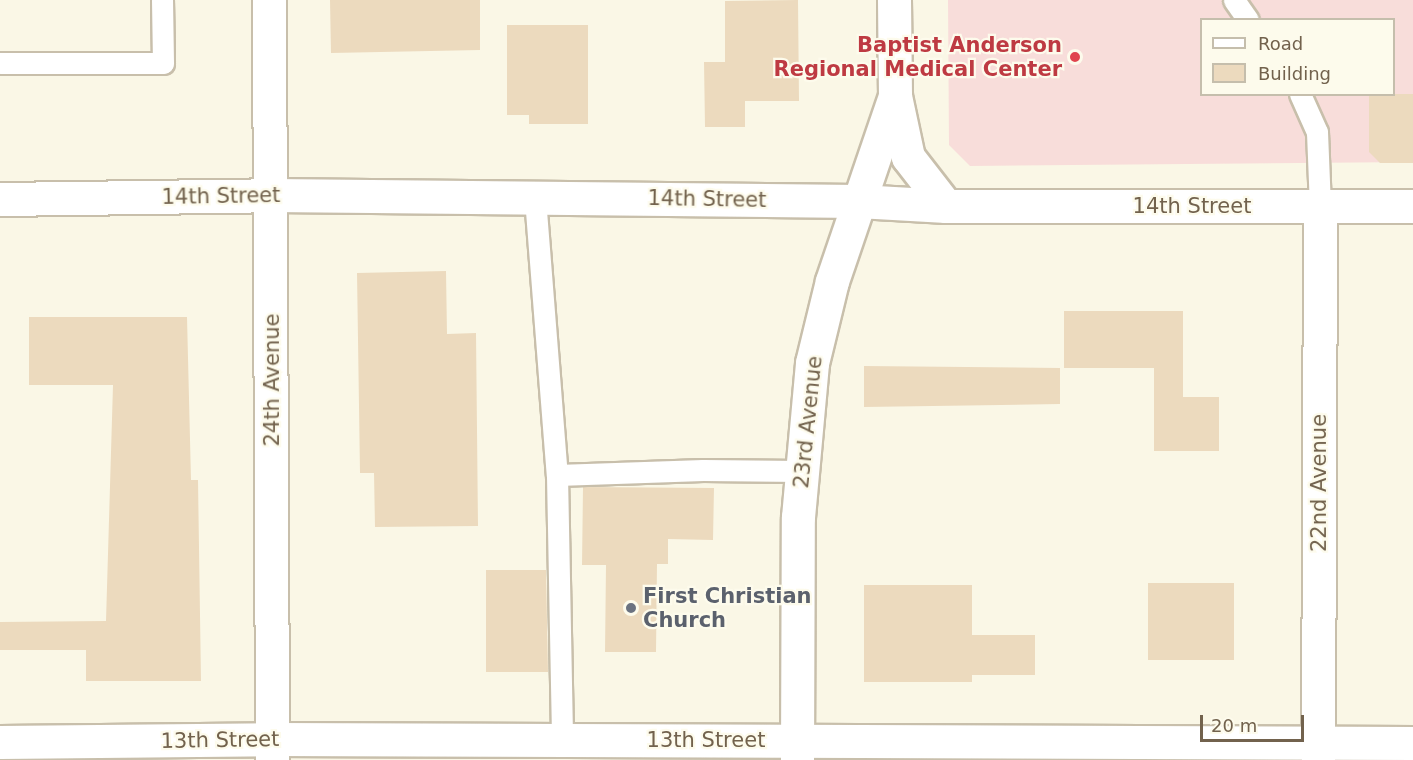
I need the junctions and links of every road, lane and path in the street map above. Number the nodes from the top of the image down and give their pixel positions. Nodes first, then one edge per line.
1 (162, 0) edge
2 (269, 0) edge
3 (894, 0) edge
4 (1234, 0) edge
5 (1247, 18) edge
6 (0, 63) edge
7 (894, 96) junction
8 (1301, 96) edge
9 (272, 195) junction
10 (535, 198) junction
11 (0, 199) edge
12 (858, 201) junction
13 (946, 206) junction
14 (1413, 206) edge
15 (1320, 207) junction
16 (801, 471) junction
17 (557, 475) junction
18 (562, 740) junction
19 (0, 742) edge
20 (1413, 743) edge
21 (272, 750) edge
22 (797, 750) edge
23 (1318, 752) edge

1 - 6 lane
2 - 9 main road, 24th Avenue
3 - 7 main road, 23rd Avenue
4 - 5 lane
7 - 12 main road, 23rd Avenue
7 - 13 main road, 23rd Avenue
8 - 15 lane
9 - 10 main road, 14th Street
9 - 11 main road, 14th Street
9 - 21 main road, 24th Avenue
10 - 12 main road, 14th Street
10 - 17 lane
12 - 13 main road, 14th Street
12 - 16 main road, 23rd Avenue
13 - 15 main road, 14th Street
14 - 15 main road, 14th Street
15 - 23 main road, 22nd Avenue
16 - 17 lane
16 - 22 main road, 23rd Avenue
17 - 18 lane
18 - 21 main road, 13th Street
18 - 22 main road, 13th Street
19 - 21 main road, 13th Street
20 - 23 main road, 13th Street
22 - 23 main road, 13th Street

